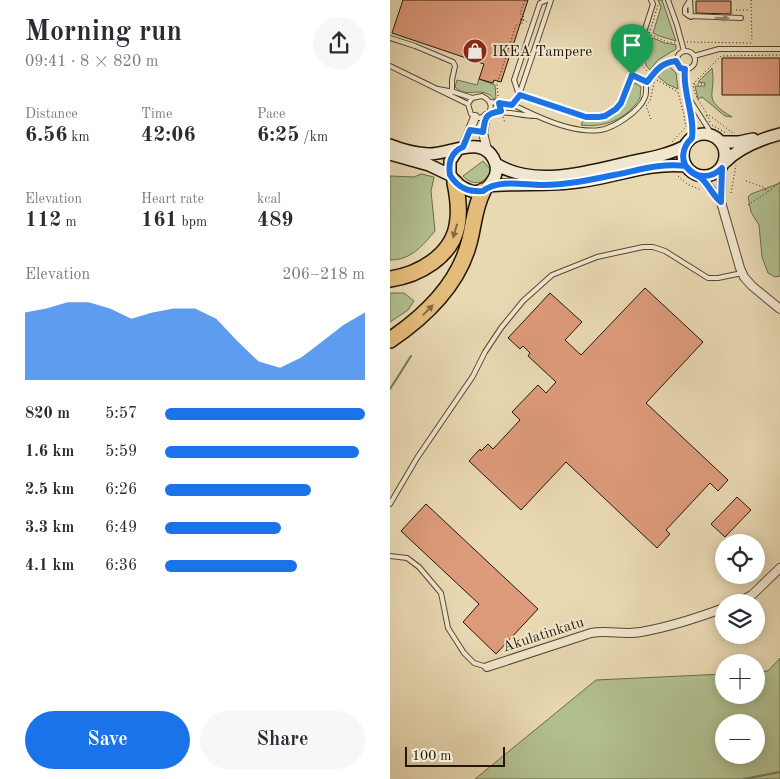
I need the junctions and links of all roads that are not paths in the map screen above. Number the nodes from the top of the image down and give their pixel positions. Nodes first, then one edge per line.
1 (546, 0) edge
2 (551, 0) edge
3 (651, 0) edge
4 (668, 0) edge
5 (690, 0) edge
6 (741, 18) dead end
7 (532, 27) junction
8 (541, 30) junction
9 (390, 38) edge
10 (780, 49) edge
11 (684, 51) junction
12 (694, 56) junction
13 (676, 61) junction
14 (390, 66) edge
15 (685, 69) junction
16 (632, 75) junction
17 (647, 82) junction
18 (438, 89) junction
19 (452, 91) junction
20 (520, 95) junction
21 (472, 98) junction
22 (688, 98) junction
23 (490, 102) junction
24 (468, 104) junction
25 (512, 105) junction
26 (488, 115) junction
27 (537, 116) junction
28 (475, 118) junction
29 (716, 134) junction
30 (780, 134) edge
31 (764, 138) junction
32 (689, 142) junction
33 (390, 145) edge
34 (460, 148) junction
35 (390, 154) edge
36 (489, 154) junction
37 (496, 164) junction
38 (728, 165) junction
39 (686, 166) junction
40 (700, 176) junction
41 (452, 179) junction
42 (486, 189) junction
43 (721, 202) junction
44 (742, 273) junction
45 (390, 279) edge
46 (780, 309) edge
47 (390, 340) edge
48 (390, 504) edge
49 (390, 556) edge
50 (780, 568) edge
51 (753, 594) edge
52 (715, 611) edge
53 (487, 667) joint

1 - 7 lane
2 - 8 lane
3 - 16 lane
4 - 11 lane
5 -> 6 lane
7 - 8 lane
7 - 20 lane
8 - 20 lane
9 - 19 lane
10 - 12 lane
11 - 12 lane
11 - 13 lane
12 - 15 lane
13 - 15 lane
13 - 17 lane
14 - 18 lane
15 - 22 lane
16 - 17 lane
16 - 20 lane
17 - 27 lane
18 - 19 lane
18 - 24 lane
19 - 21 lane
20 - 25 lane
21 - 23 lane
21 - 24 lane
22 - 29 lane
22 - 32 lane
23 - 25 lane
23 - 26 lane
24 - 28 lane
25 - 27 lane
26 - 27 lane
26 - 28 lane
26 - 36 street
28 - 34 street
29 - 31 main road
29 - 32 main road
29 - 38 main road
30 - 31 main road
31 - 38 main road
32 - 37 main road
32 - 39 main road
33 - 34 main road
34 - 36 main road
34 - 41 main road
35 - 41 main road
36 - 37 main road
37 - 42 main road
38 - 40 main road
38 - 43 street
39 - 40 main road
39 - 42 main road
40 - 43 street
41 - 42 main road
41 -> 45 highway
47 -> 42 highway
43 - 44 street
44 - 46 street
44 - 48 lane
49 - 53 lane
50 - 51 street
52 - 53 street, Akulatinkatu

